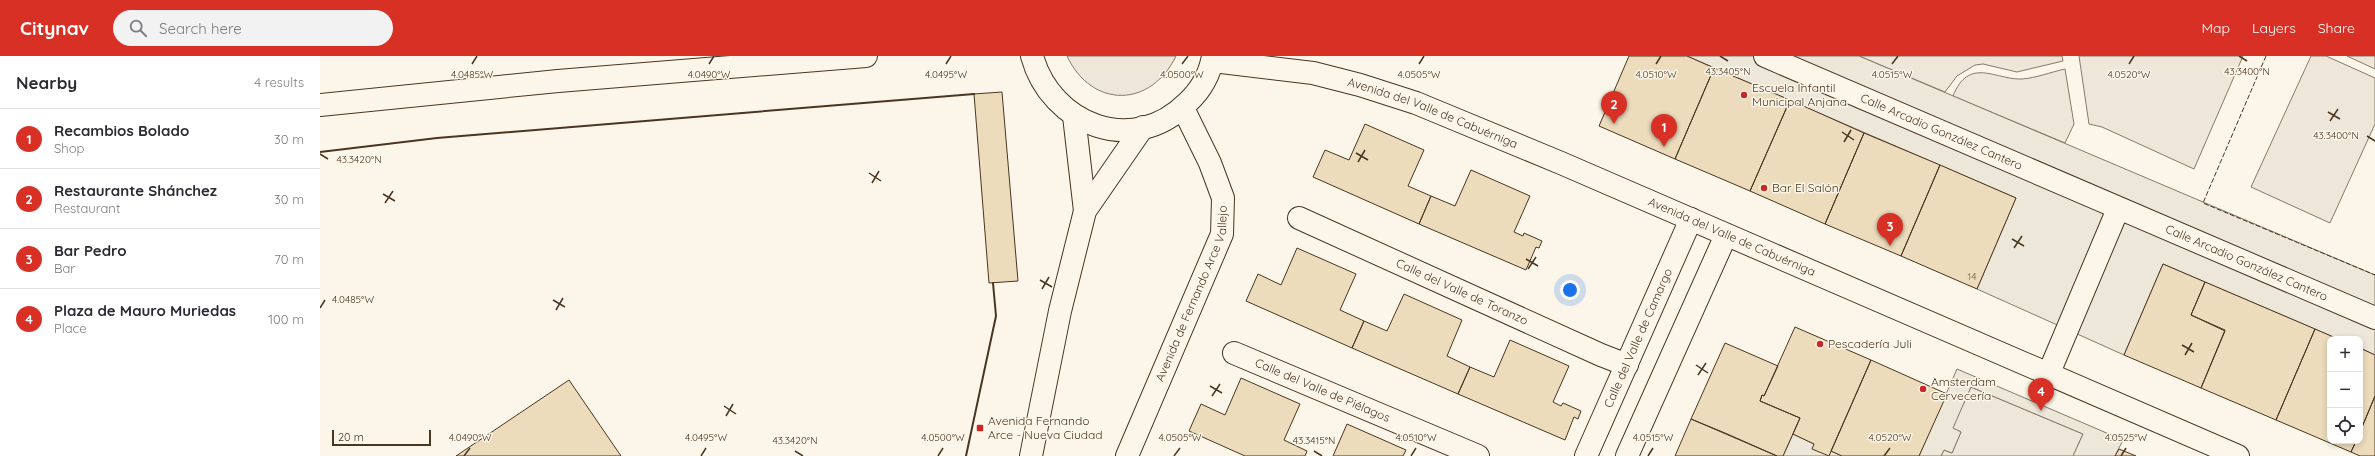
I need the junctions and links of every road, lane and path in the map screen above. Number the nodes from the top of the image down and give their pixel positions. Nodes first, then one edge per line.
1 (866, 56) edge
2 (1032, 56) edge
3 (1765, 56) edge
4 (1213, 58) edge
5 (320, 105) edge
6 (1183, 108) junction
7 (1074, 116) junction
8 (1143, 127) junction
9 (2118, 209) junction
10 (1085, 211) junction
11 (1299, 218) dead end
12 (1691, 219) junction
13 (1726, 235) junction
14 (2375, 318) edge
15 (1234, 353) dead end
16 (1627, 365) junction
17 (2048, 374) junction
18 (1030, 456) edge
19 (1127, 456) edge
20 (1478, 456) edge
21 (1586, 456) edge
22 (1626, 456) edge
23 (2238, 456) edge

1 - 5 street
2 - 7 street
3 - 9 street, Calle Arcadio González Cantero
4 - 6 street
4 - 12 street, Avenida del Valle de Cabuérniga
6 - 8 street
6 - 19 street, Avenida de Fernando Arce Vallejo
7 - 8 street
7 - 10 street
8 - 10 street
9 - 14 street, Calle Arcadio González Cantero
9 - 17 street
10 - 18 street
11 - 16 street, Calle del Valle de Toranzo
12 - 13 street, Avenida del Valle de Cabuérniga
12 - 16 street, Calle del Valle de Camargo
13 - 17 street, Avenida del Valle de Cabuérniga
13 - 22 street
15 - 20 street, Calle del Valle de Piélagos
16 - 21 street, Calle del Valle de Camargo
17 - 23 street, Avenida del Valle de Cabuérniga

